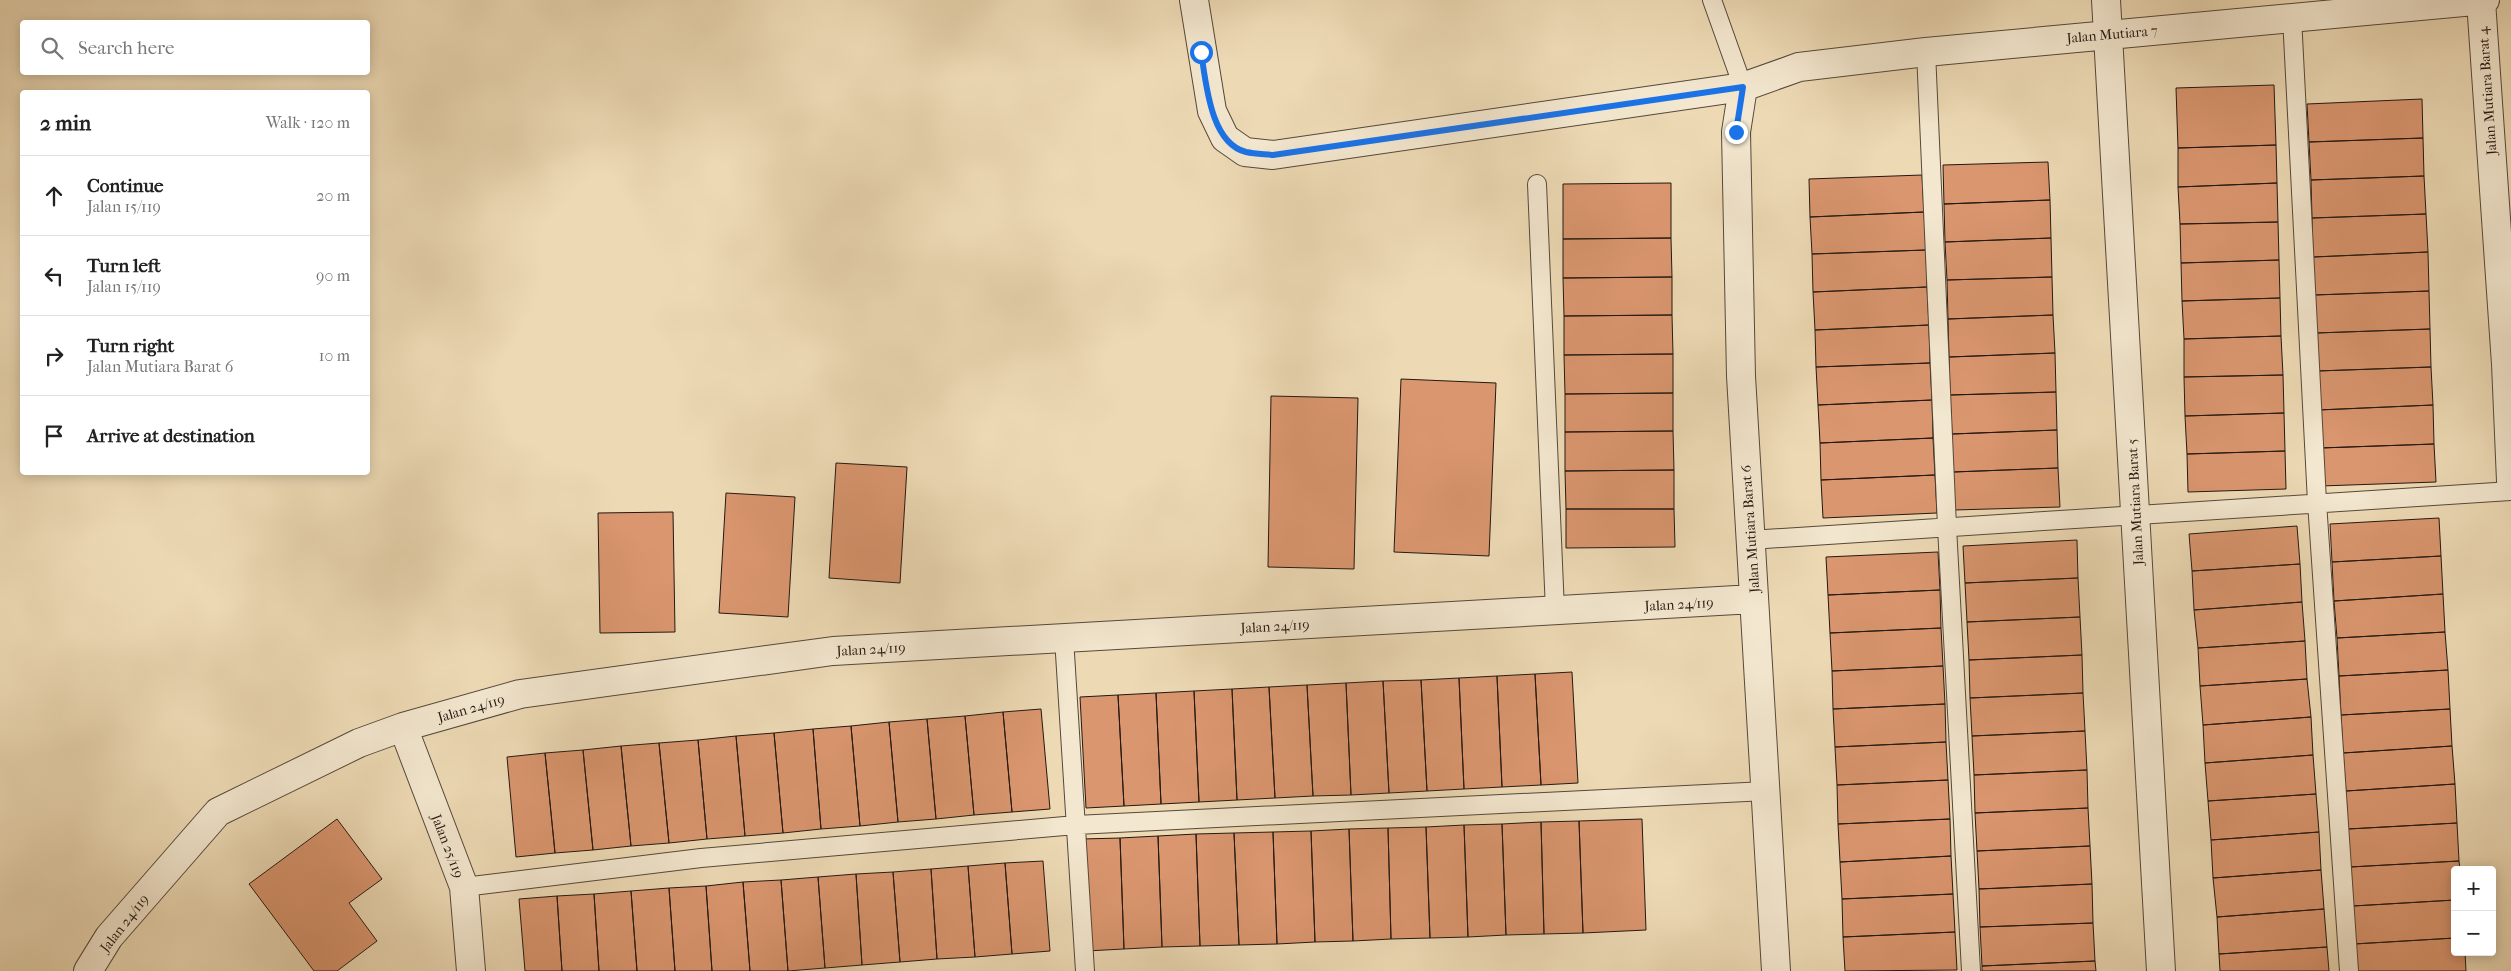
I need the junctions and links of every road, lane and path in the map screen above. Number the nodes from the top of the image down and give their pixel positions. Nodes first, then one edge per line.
1 (1194, 0) edge
2 (1712, 0) edge
3 (2106, 0) edge
4 (2483, 0) edge
5 (2292, 17) junction
6 (2109, 34) junction
7 (1926, 52) junction
8 (1743, 87) junction
9 (1537, 184) dead end
10 (2509, 364) edge
11 (2511, 481) edge
12 (2511, 490) edge
13 (2317, 502) junction
14 (2136, 514) junction
15 (1947, 527) junction
16 (1750, 540) junction
17 (1754, 599) junction
18 (1555, 611) junction
19 (1064, 638) junction
20 (403, 727) junction
21 (1766, 791) junction
22 (1076, 826) junction
23 (464, 887) junction
24 (88, 971) edge
25 (471, 971) edge
26 (1085, 971) edge
27 (1776, 971) edge
28 (1971, 971) edge
29 (2161, 971) edge
30 (2349, 971) edge

1 - 8 street, Jalan Mutiara 7
2 - 8 lane
3 - 6 street, Jalan Mutiara Barat 5
4 - 5 street, Jalan Mutiara 7
4 - 10 street, Jalan Mutiara Barat 4
5 - 6 street, Jalan Mutiara 7
5 - 13 lane
6 - 7 street, Jalan Mutiara 7
6 - 14 street, Jalan Mutiara Barat 5
7 - 8 street, Jalan Mutiara 7
7 - 15 lane
8 - 16 street, Jalan Mutiara Barat 6
9 - 18 lane
10 - 11 street, Jalan Mutiara Barat 4
12 - 13 lane
13 - 14 lane
13 - 30 lane
14 - 15 lane
14 - 29 street, Jalan Mutiara Barat 5
15 - 16 lane
15 - 28 lane
16 - 17 street, Jalan Mutiara Barat 6
17 - 18 street, Jalan 24/119
17 - 21 street, Jalan Mutiara Barat 6
18 - 19 street, Jalan 24/119
19 - 20 street, Jalan 24/119
19 - 22 lane
20 - 23 street, Jalan 25/119
20 - 24 street, Jalan 24/119
21 - 22 lane
21 - 27 street, Jalan Mutiara Barat 6
22 - 23 lane
22 - 26 lane
23 - 25 street, Jalan 25/119

